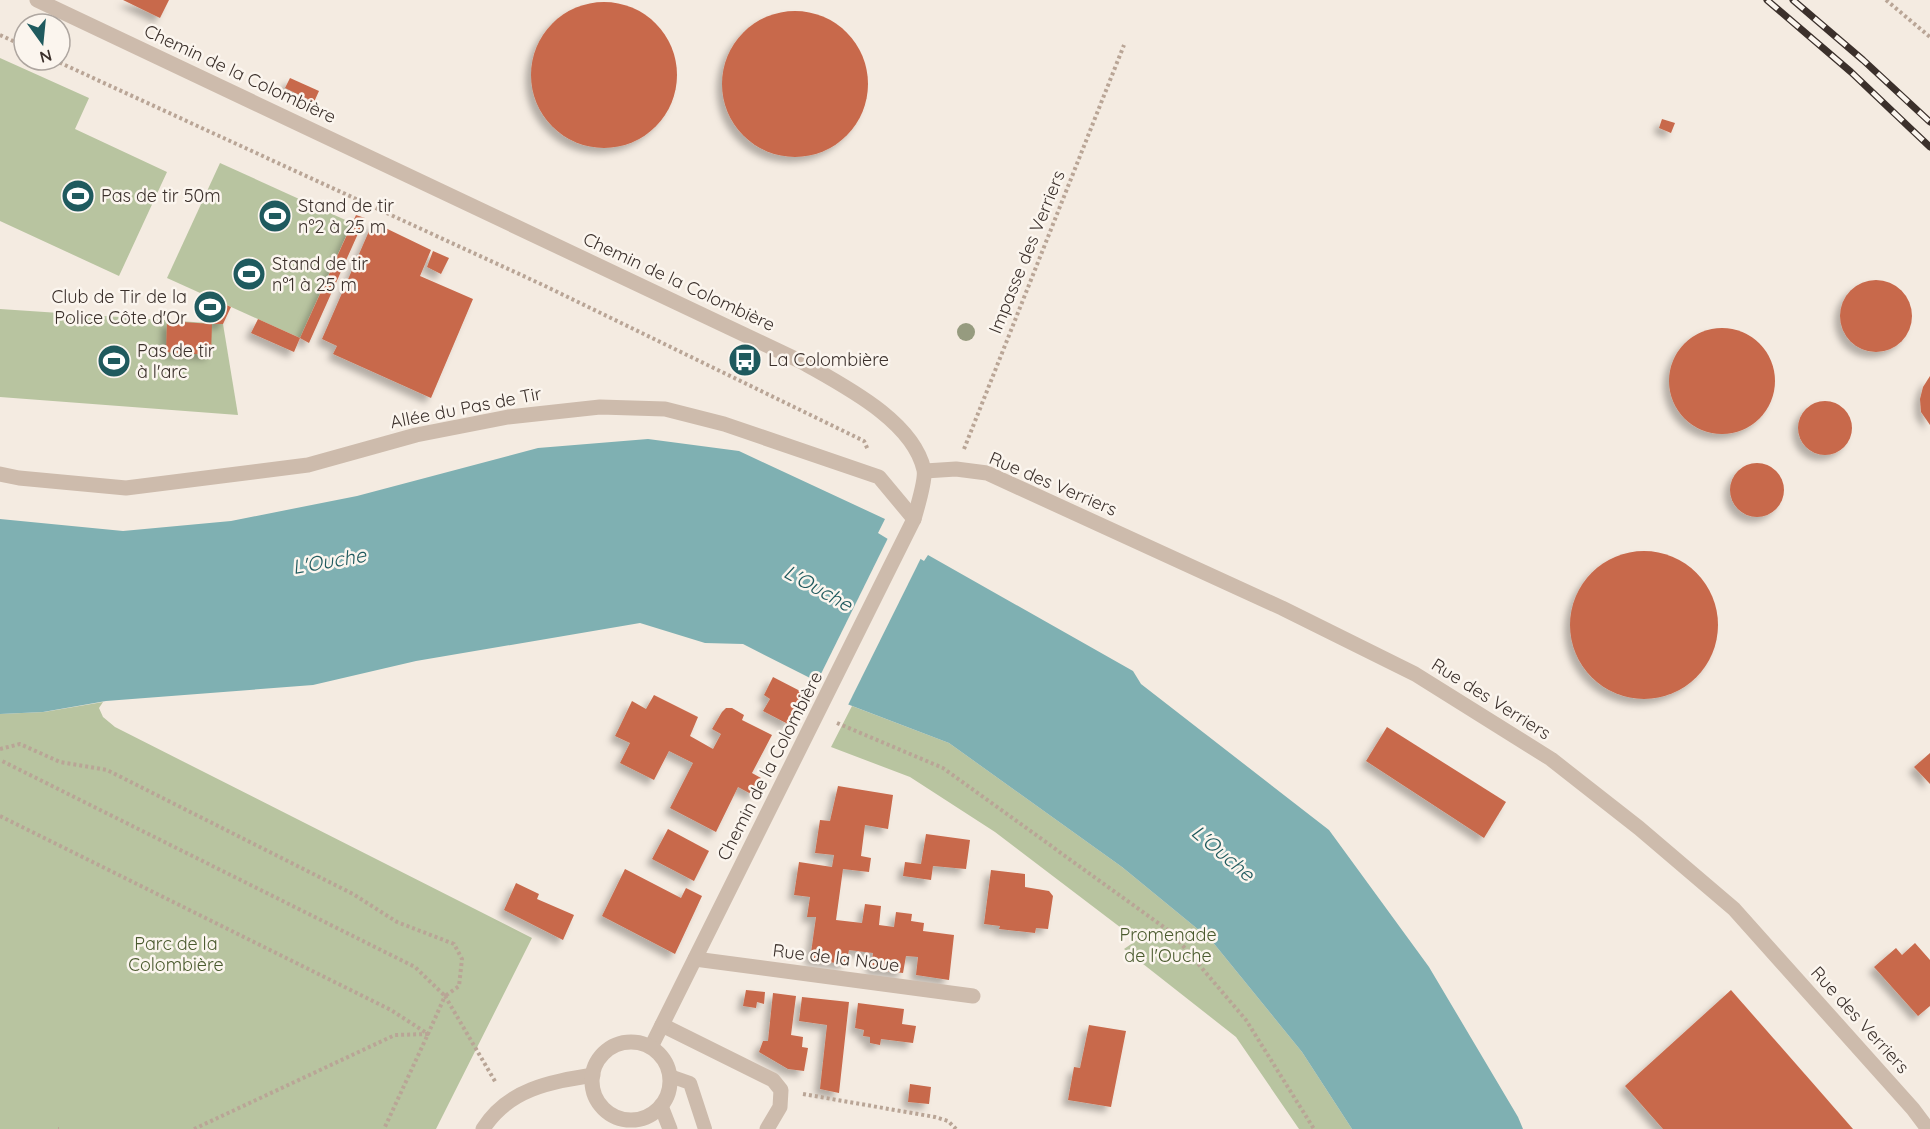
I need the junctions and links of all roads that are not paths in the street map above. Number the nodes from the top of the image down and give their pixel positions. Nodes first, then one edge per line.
1 (37, 0) edge
2 (925, 471) junction
3 (0, 474) edge
4 (914, 519) junction
5 (695, 959) junction
6 (973, 996) dead end
7 (662, 1025) junction
8 (651, 1047) junction
9 (593, 1075) junction
10 (670, 1076) junction
11 (661, 1106) junction
12 (624, 1119) junction
13 (483, 1129) edge
14 (637, 1129) edge
15 (670, 1129) edge
16 (705, 1129) edge
17 (767, 1129) edge
18 (1928, 1129) edge

1 - 2 street, Chemin de la Colombière
2 - 4 street, Chemin de la Colombière
2 - 18 street, Rue des Verriers
3 - 4 street, Allée du Pas de Tir
4 - 5 street, Chemin de la Colombière
5 - 6 street, Rue de la Noue
5 - 7 street, Chemin de la Colombière
7 - 8 street, Chemin de la Colombière
7 - 17 street
8 - 9 street
8 - 10 street
9 - 12 street
9 - 13 street
10 - 11 street
10 - 16 lane
11 - 12 street
11 - 15 street
12 - 14 street

